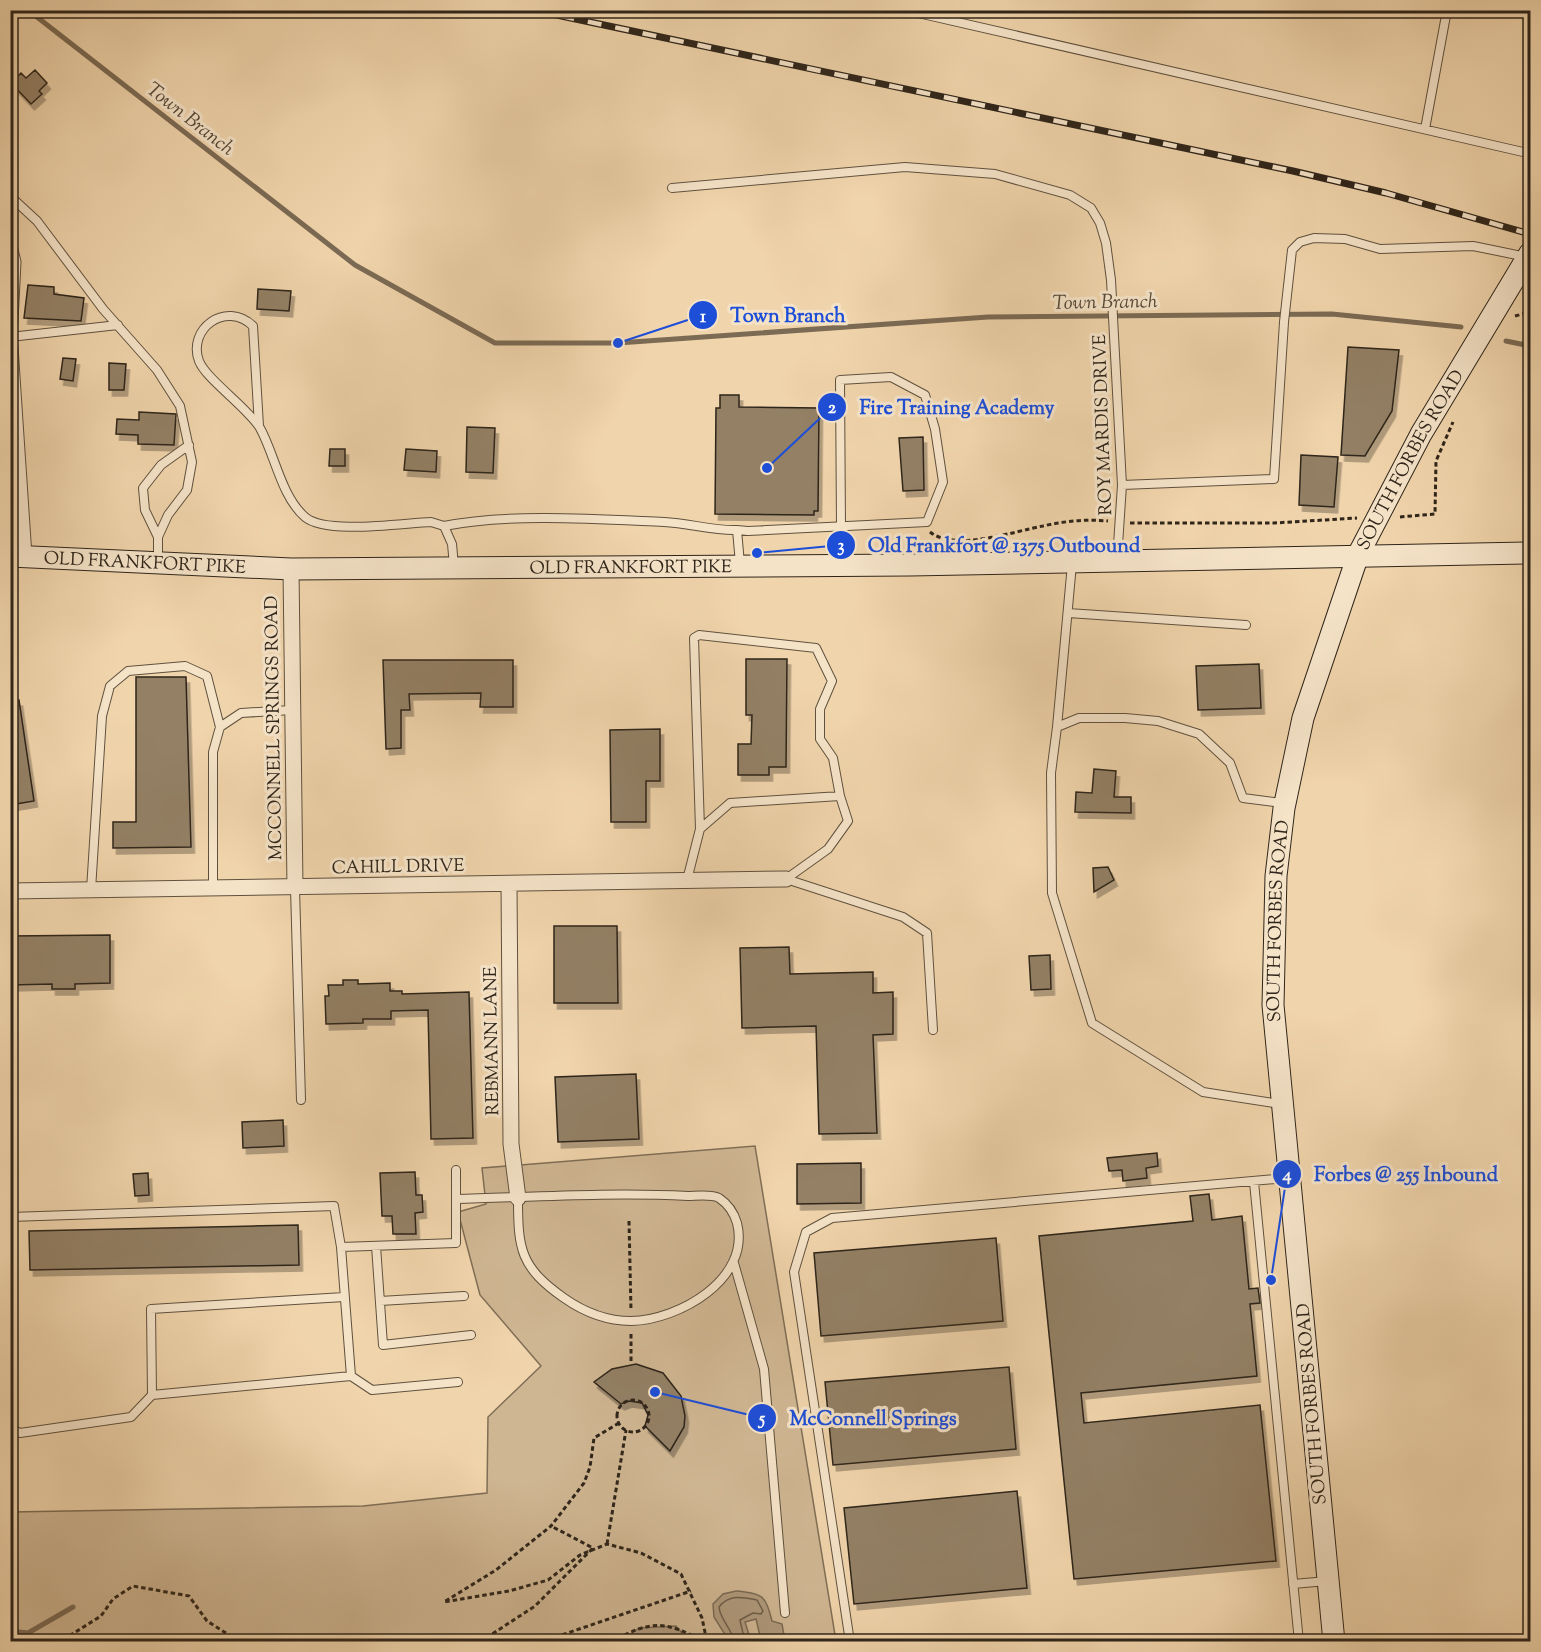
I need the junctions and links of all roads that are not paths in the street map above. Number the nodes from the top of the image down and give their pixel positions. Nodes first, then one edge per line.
1 (905, 10) edge
2 (1448, 10) edge
3 (1425, 129) junction
4 (1523, 152) dead end
5 (672, 188) dead end
6 (10, 196) edge
7 (1529, 255) edge
8 (11, 258) edge
9 (10, 321) edge
10 (117, 325) junction
11 (10, 337) edge
12 (10, 347) edge
13 (259, 426) junction
14 (189, 445) junction
15 (1122, 484) junction
16 (444, 526) junction
17 (841, 527) junction
18 (738, 530) junction
19 (158, 537) junction
20 (1530, 553) edge
21 (1358, 555) junction
22 (17, 556) edge
23 (158, 562) junction
24 (1117, 562) junction
25 (1072, 563) junction
26 (740, 566) junction
27 (454, 568) junction
28 (291, 569) junction
29 (1068, 613) junction
30 (1246, 625) dead end
31 (292, 710) junction
32 (1058, 727) junction
33 (220, 728) junction
34 (840, 796) junction
35 (1285, 803) junction
36 (700, 829) junction
37 (786, 879) junction
38 (687, 880) junction
39 (509, 884) junction
40 (295, 888) junction
41 (213, 889) junction
42 (92, 890) junction
43 (10, 891) edge
44 (933, 1030) dead end
45 (301, 1100) dead end
46 (1282, 1104) junction
47 (456, 1170) dead end
48 (1289, 1178) junction
49 (1254, 1182) junction
50 (518, 1198) junction
51 (456, 1199) junction
52 (10, 1216) edge
53 (376, 1246) junction
54 (341, 1247) junction
55 (734, 1263) junction
56 (464, 1296) dead end
57 (344, 1297) junction
58 (380, 1301) junction
59 (471, 1335) dead end
60 (351, 1376) junction
61 (458, 1383) dead end
62 (152, 1395) junction
63 (10, 1428) edge
64 (1328, 1581) junction
65 (1293, 1584) junction
66 (785, 1613) dead end
67 (850, 1641) edge
68 (1299, 1641) edge
69 (1334, 1641) edge

1 - 3 lane
2 - 3 lane
3 - 4 lane
5 - 15 lane, ROY MARDIS DRIVE
6 - 10 lane
7 - 15 lane
7 - 21 main road, SOUTH FORBES ROAD
8 - 9 street
10 - 11 lane
10 - 14 lane
12 - 22 street
13 - 13 lane
13 - 16 lane
14 - 19 lane
14 - 19 lane
15 - 24 lane, ROY MARDIS DRIVE
16 - 18 lane
16 - 27 lane
17 - 17 lane
17 - 18 lane
18 - 26 lane
19 - 23 lane
20 - 21 main road, OLD FRANKFORT PIKE
21 - 24 main road, OLD FRANKFORT PIKE
21 - 35 main road, SOUTH FORBES ROAD
22 - 23 main road, OLD FRANKFORT PIKE
23 - 28 main road, OLD FRANKFORT PIKE
24 - 25 main road, OLD FRANKFORT PIKE
25 - 26 main road, OLD FRANKFORT PIKE
25 - 29 lane
26 - 27 main road, OLD FRANKFORT PIKE
27 - 28 main road, OLD FRANKFORT PIKE
28 - 31 street, MCCONNELL SPRINGS ROAD
29 - 30 lane
29 - 32 lane
31 - 33 lane
31 - 40 street, MCCONNELL SPRINGS ROAD
32 - 35 lane
32 - 46 lane
33 - 41 lane
33 - 42 lane
34 - 36 lane
34 - 36 lane
34 - 37 lane
35 - 46 main road, SOUTH FORBES ROAD
36 - 38 lane
37 - 38 street, CAHILL DRIVE
37 - 44 lane
38 - 39 street, CAHILL DRIVE
39 - 40 street, CAHILL DRIVE
39 - 50 street, REBMANN LANE
40 - 41 street, CAHILL DRIVE
40 - 45 lane
41 - 42 street, CAHILL DRIVE
42 - 43 street, CAHILL DRIVE
46 - 48 main road, SOUTH FORBES ROAD
47 - 51 lane
48 - 49 lane
48 - 64 main road, SOUTH FORBES ROAD
49 - 65 lane
49 - 67 lane
50 - 51 lane
50 - 55 lane
50 - 55 lane
51 - 53 lane
52 - 54 lane
53 - 54 lane
53 - 58 lane
54 - 57 lane
55 - 66 lane
56 - 58 lane
57 - 60 lane
57 - 62 lane
58 - 59 lane
60 - 61 lane
60 - 62 lane
62 - 63 lane
64 - 65 lane
64 - 69 main road, SOUTH FORBES ROAD
65 - 68 lane

